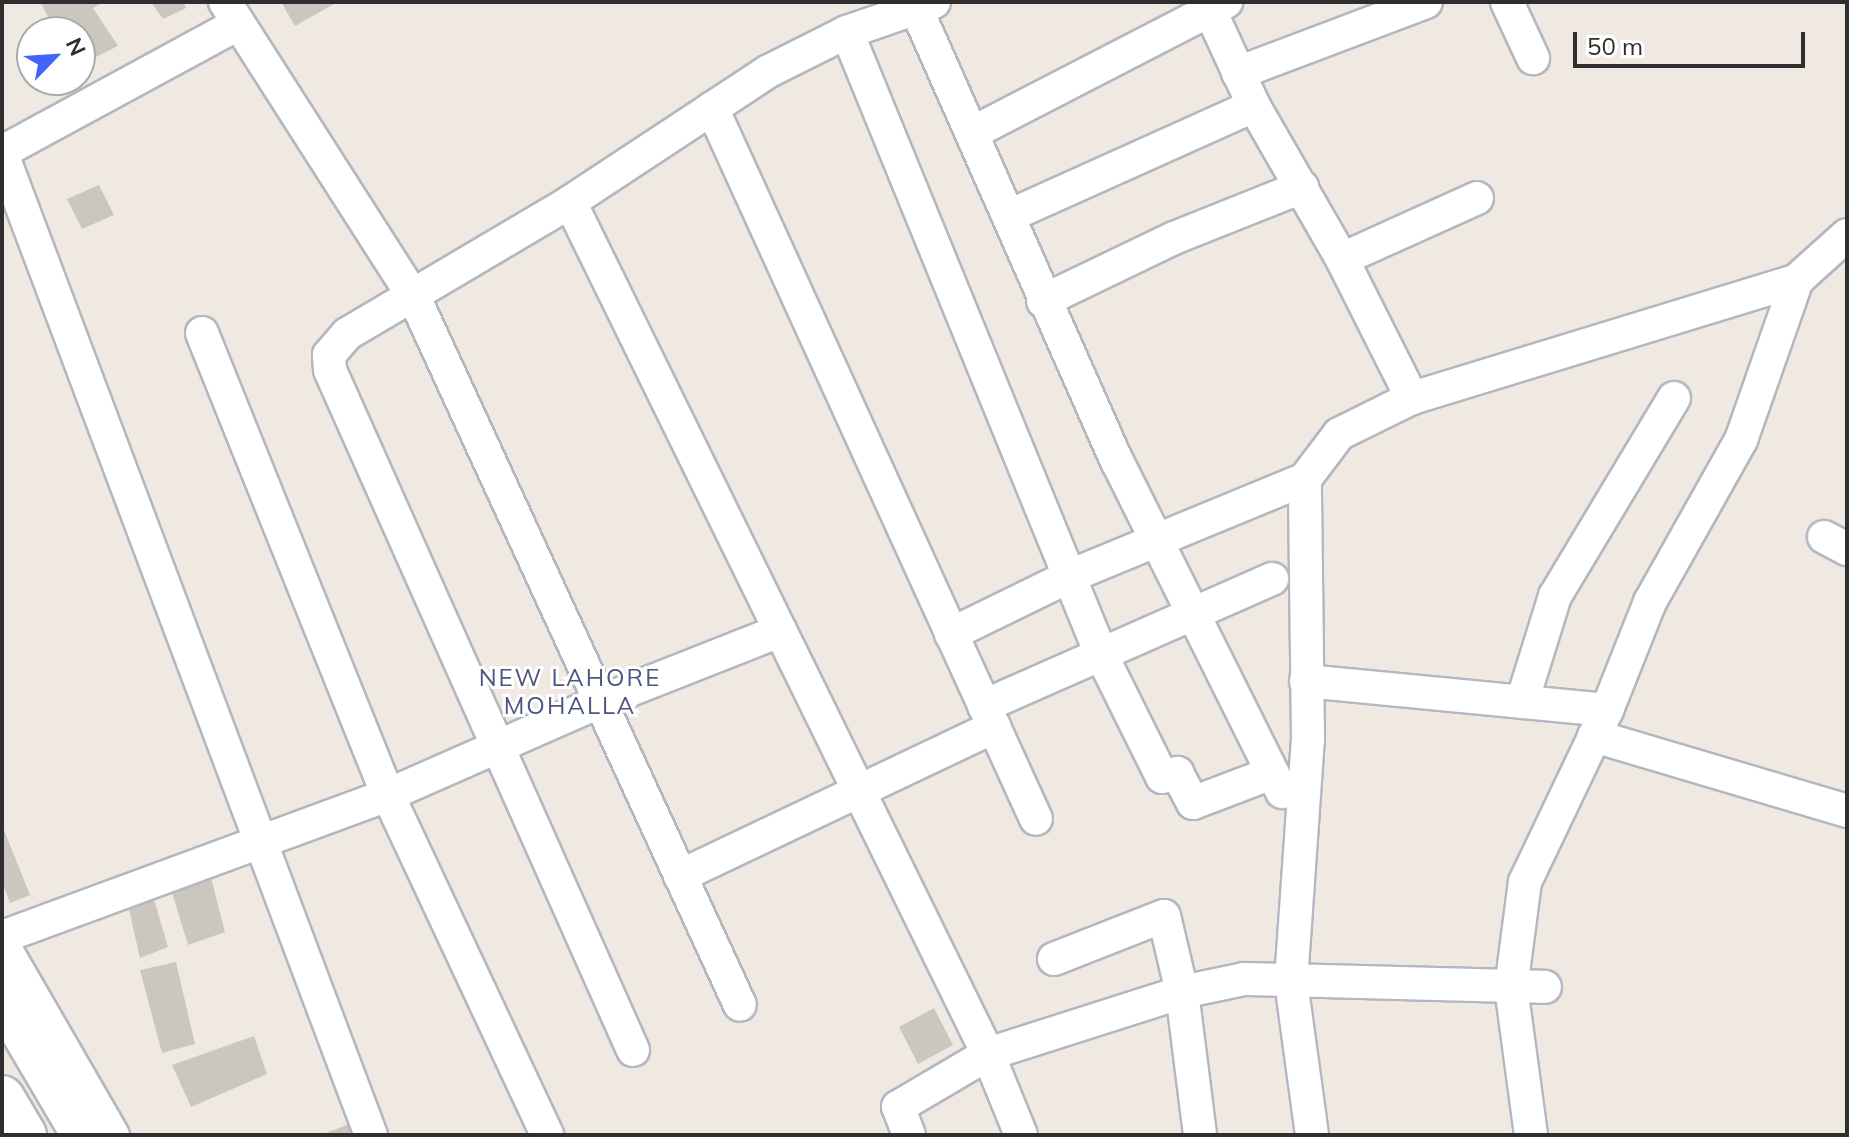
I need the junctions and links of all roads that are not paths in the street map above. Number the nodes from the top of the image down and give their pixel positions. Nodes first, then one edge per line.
1 (1426, 2) edge
2 (1507, 2) edge
3 (1214, 4) edge
4 (925, 5) edge
5 (232, 13) edge
6 (847, 32) junction
7 (1533, 58) dead end
8 (1238, 73) junction
9 (1254, 106) junction
10 (712, 108) junction
11 (974, 132) junction
12 (2, 153) edge
13 (1302, 187) junction
14 (1477, 198) dead end
15 (570, 202) junction
16 (1011, 215) junction
17 (1847, 235) edge
18 (1342, 259) junction
19 (1797, 280) junction
20 (414, 297) junction
21 (1043, 301) junction
22 (202, 333) dead end
23 (1412, 398) junction
24 (1674, 398) dead end
25 (1305, 479) junction
26 (1155, 539) junction
27 (1070, 576) junction
28 (1272, 579) dead end
29 (1193, 614) junction
30 (780, 631) junction
31 (951, 634) junction
32 (1101, 654) junction
33 (1306, 681) junction
34 (1522, 702) junction
35 (597, 703) junction
36 (989, 717) junction
37 (1600, 723) junction
38 (497, 748) junction
39 (1272, 773) junction
40 (858, 791) junction
41 (388, 795) junction
42 (1847, 811) edge
43 (1036, 819) dead end
44 (1303, 830) junction
45 (260, 841) junction
46 (680, 876) junction
47 (2, 940) edge
48 (1054, 959) dead end
49 (1291, 981) junction
50 (1545, 987) dead end
51 (1511, 988) junction
52 (1182, 992) junction
53 (2, 995) edge
54 (740, 1005) dead end
55 (633, 1050) dead end
56 (988, 1054) junction
57 (2, 1098) edge
58 (24, 1135) edge
59 (84, 1135) edge
60 (113, 1135) edge
61 (371, 1135) edge
62 (547, 1135) edge
63 (909, 1135) edge
64 (1021, 1135) edge
65 (1200, 1135) edge
66 (1312, 1135) edge
67 (1531, 1135) edge

1 - 8 street
2 - 7 street
3 - 8 street
3 - 11 street
4 - 6 street
4 - 11 street
5 - 12 street
5 - 20 street
6 - 10 street
6 - 27 street
8 - 9 street
9 - 13 street
9 - 16 street
10 - 15 street
10 - 31 street
11 - 16 street
12 - 45 street
13 - 18 street
13 - 21 street
14 - 18 street
15 - 20 street
15 - 30 street
16 - 21 street
17 - 19 street
18 - 23 street
19 - 23 street
19 - 37 street
20 - 35 street
20 - 38 street
21 - 26 street
22 - 41 street
23 - 25 street
24 - 34 street
25 - 26 street
25 - 33 street
26 - 27 street
26 - 29 street
27 - 31 street
27 - 32 street
28 - 29 street
29 - 32 street
29 - 39 street
30 - 35 street
30 - 40 street
31 - 36 street
32 - 36 street
32 - 39 street
33 - 34 street
33 - 44 street
34 - 37 street
35 - 38 street
35 - 46 street
36 - 40 street
36 - 43 street
37 - 42 street
37 - 51 street
38 - 41 street
38 - 55 street
39 - 44 street
40 - 46 street
40 - 56 street
41 - 45 street
41 - 62 street
44 - 49 street
45 - 47 street
45 - 61 street
46 - 54 street
47 - 60 street
48 - 52 street
49 - 51 street
49 - 52 street
49 - 66 street
50 - 51 street
51 - 67 street
52 - 56 street
52 - 65 street
53 - 59 main road
56 - 63 street
56 - 64 street
57 - 58 main road

